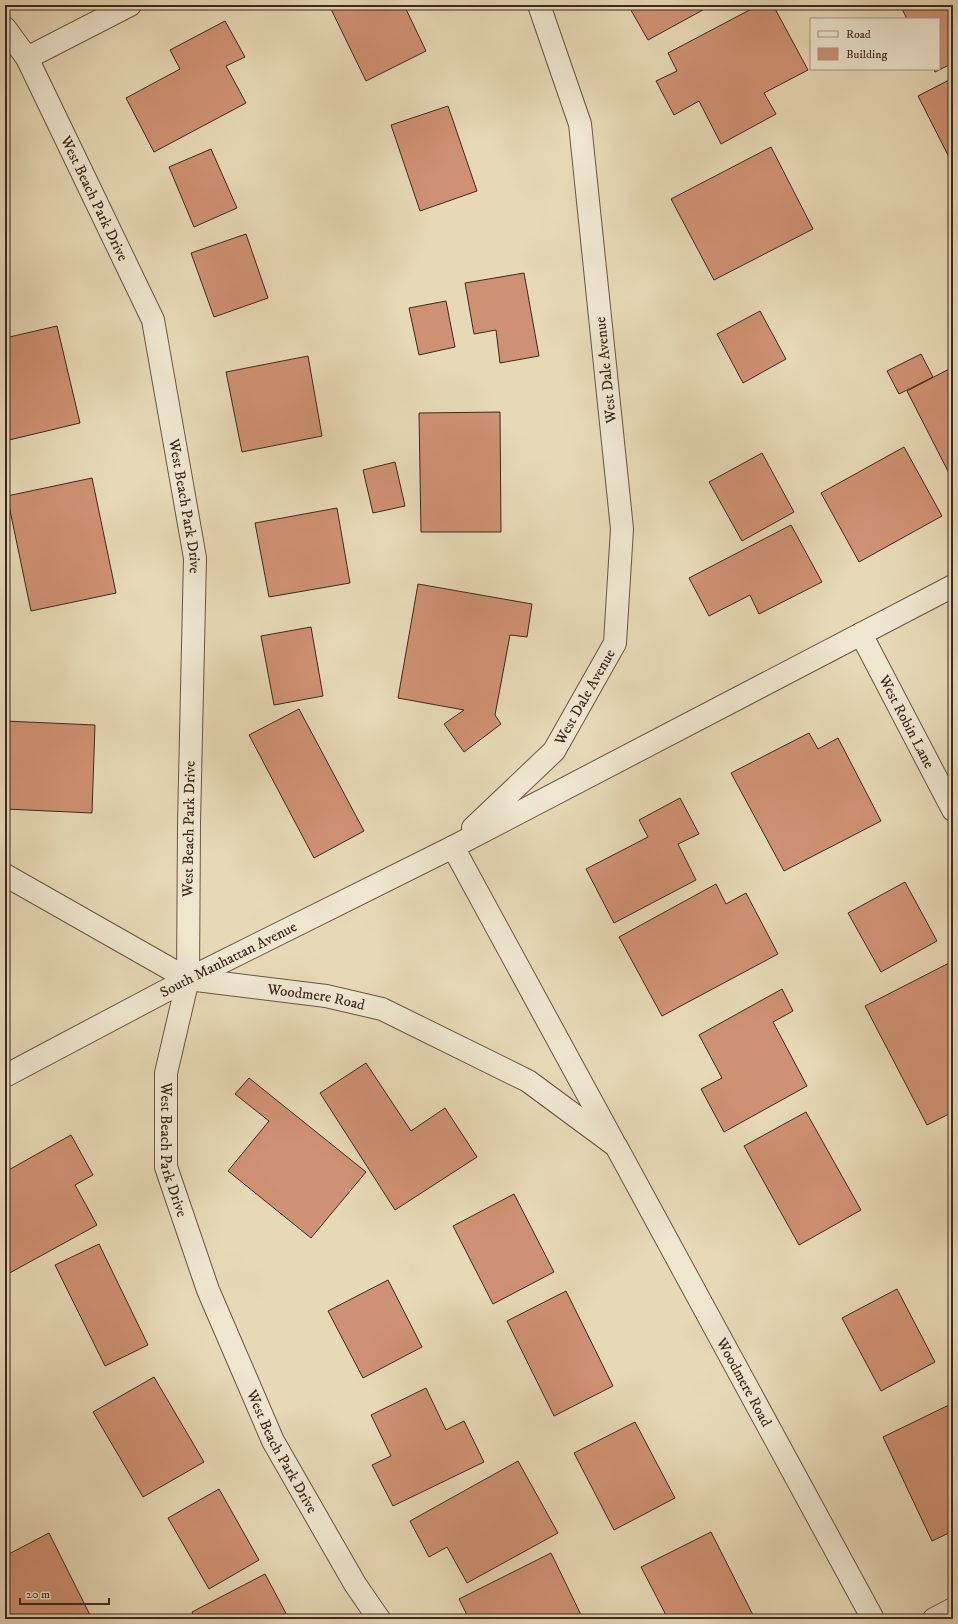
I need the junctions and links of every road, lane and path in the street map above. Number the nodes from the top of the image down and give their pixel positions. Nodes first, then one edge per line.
1 (130, 5) edge
2 (539, 5) edge
3 (5, 28) edge
4 (27, 58) junction
5 (953, 586) edge
6 (861, 634) junction
7 (953, 810) edge
8 (453, 847) junction
9 (5, 875) edge
10 (188, 979) junction
11 (5, 1076) edge
12 (616, 1146) junction
13 (953, 1609) edge
14 (379, 1619) edge
15 (873, 1619) edge
16 (934, 1619) edge

1 - 4 street
2 - 8 street, West Dale Avenue
3 - 4 street, West Beach Park Drive
4 - 10 street, West Beach Park Drive
5 - 6 street
6 - 7 street, West Robin Lane
6 - 8 street
8 - 10 street, South Manhattan Avenue
8 - 12 street, Woodmere Road
9 - 10 street, Woodmere Road
10 - 11 street, South Manhattan Avenue
10 - 12 street, Woodmere Road
10 - 14 street, West Beach Park Drive
12 - 15 street, Woodmere Road
13 - 16 street

